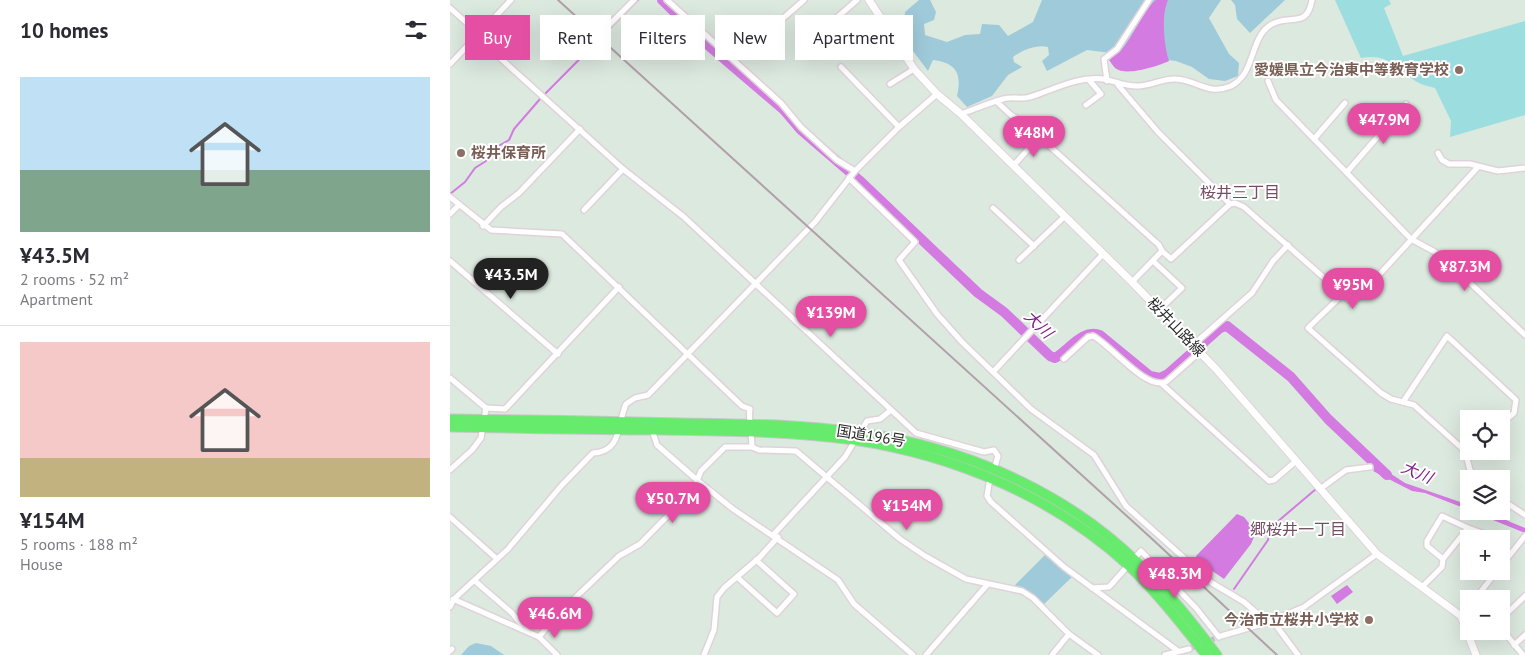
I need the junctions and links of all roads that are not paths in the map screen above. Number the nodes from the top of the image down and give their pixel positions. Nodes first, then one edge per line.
1 (511, 0) edge
2 (634, 0) edge
3 (666, 0) edge
4 (804, 0) edge
5 (857, 0) edge
6 (1149, 0) edge
7 (1312, 0) edge
8 (870, 1) edge
9 (450, 8) edge
10 (497, 15) edge
11 (840, 15) edge
12 (785, 17) edge
13 (465, 23) edge
14 (611, 23) edge
15 (465, 49) edge
16 (504, 60) edge
17 (450, 64) edge
18 (840, 67) dead end
19 (914, 69) junction
20 (1088, 80) junction
21 (1107, 81) junction
22 (1268, 81) dead end
23 (890, 84) dead end
24 (1118, 84) junction
25 (937, 94) junction
26 (996, 101) junction
27 (1344, 103) dead end
28 (1406, 104) dead end
29 (1086, 105) dead end
30 (961, 114) junction
31 (899, 127) junction
32 (580, 129) junction
33 (1039, 137) junction
34 (1314, 139) junction
35 (1438, 153) dead end
36 (1014, 165) junction
37 (1478, 167) junction
38 (1525, 168) edge
39 (623, 169) junction
40 (855, 171) junction
41 (1347, 172) junction
42 (850, 178) junction
43 (450, 197) edge
44 (1230, 204) junction
45 (459, 205) junction
46 (993, 208) dead end
47 (584, 210) dead end
48 (450, 214) edge
49 (1065, 216) junction
50 (483, 226) junction
51 (1411, 239) junction
52 (1288, 245) junction
53 (1034, 246) junction
54 (1162, 251) junction
55 (1104, 254) junction
56 (1019, 260) dead end
57 (450, 261) edge
58 (1152, 261) junction
59 (1132, 282) junction
60 (755, 283) junction
61 (619, 287) junction
62 (1342, 294) junction
63 (1159, 310) junction
64 (1525, 335) edge
65 (1193, 345) junction
66 (1200, 352) junction
67 (558, 354) junction
68 (688, 354) junction
69 (1064, 359) dead end
70 (993, 372) junction
71 (450, 378) edge
72 (1162, 384) junction
73 (1403, 402) junction
74 (486, 408) junction
75 (891, 410) junction
76 (1510, 416) edge
77 (450, 419) edge
78 (483, 424) junction
79 (621, 426) junction
80 (450, 427) edge
81 (752, 428) junction
82 (652, 430) junction
83 (857, 437) junction
84 (1460, 445) edge
85 (752, 447) junction
86 (1296, 461) junction
87 (1370, 467) dead end
88 (994, 469) junction
89 (450, 470) edge
90 (827, 477) junction
91 (990, 479) junction
92 (697, 480) junction
93 (1320, 488) junction
94 (1510, 505) edge
95 (1525, 515) edge
96 (450, 517) edge
97 (1468, 528) junction
98 (1474, 530) edge
99 (776, 536) junction
100 (1525, 536) edge
101 (1377, 554) junction
102 (1510, 555) edge
103 (497, 559) junction
104 (1443, 559) junction
105 (756, 560) junction
106 (1130, 562) junction
107 (737, 577) junction
108 (475, 581) junction
109 (987, 585) junction
110 (1091, 588) junction
111 (1422, 588) junction
112 (1525, 596) edge
113 (452, 599) edge
114 (450, 606) edge
115 (1510, 610) edge
116 (1460, 615) edge
117 (1270, 621) junction
118 (528, 632) junction
119 (1069, 634) junction
120 (1525, 635) edge
121 (539, 637) junction
122 (1470, 640) edge
123 (1510, 640) edge
124 (1514, 645) junction
125 (1189, 649) tunnel mouth
126 (1178, 651) junction
127 (558, 655) edge
128 (704, 655) edge
129 (912, 655) edge
130 (926, 655) edge
131 (1052, 655) edge
132 (1098, 655) edge
133 (1165, 655) edge
134 (1206, 655) edge
135 (1217, 655) edge
136 (1298, 655) edge
137 (1476, 655) edge
138 (1523, 655) edge

1 - 10 street
2 - 14 street
3 - 40 street
4 - 12 street
5 - 11 street
6 - 21 street
7 - 24 street
8 - 19 main road, 桜井山路線
9 - 13 street
15 - 17 street
16 - 32 street
18 - 31 street
19 - 23 street
19 - 25 main road, 桜井山路線
20 - 21 street
20 - 26 street
20 - 29 street
21 - 24 street
22 - 34 street
24 - 44 street
25 - 30 main road, 桜井山路線
25 - 31 street
26 - 30 street
26 - 33 street
27 - 34 street
28 - 41 street
30 - 36 main road, 桜井山路線
31 - 40 street
32 - 39 street
32 - 50 street
33 - 36 street
33 - 54 street
34 - 41 street
35 - 37 street
36 - 49 main road, 桜井山路線
37 - 38 street
37 - 51 street
39 - 47 street
39 - 60 street
40 - 42 street
41 - 51 street
42 - 60 street
42 - 70 street
43 - 45 street
44 - 52 street
44 - 54 street
45 - 48 street
45 - 50 street
46 - 53 street
49 - 53 street
49 - 55 main road, 桜井山路線
50 - 61 street
51 - 62 street
51 - 64 street
52 - 62 street
52 - 65 street
53 - 56 street
54 - 58 street
55 - 59 main road, 桜井山路線
55 - 70 street
57 - 67 street
58 - 59 street
58 - 63 street
59 - 63 main road, 桜井山路線
60 - 68 street
60 - 75 street
61 - 67 street
61 - 68 street
62 - 73 street
63 - 65 main road, 桜井山路線
65 - 66 main road, 桜井山路線
66 - 72 street
66 - 86 main road, 桜井山路線
67 - 74 street
68 - 79 street
68 - 81 street
69 - 72 street
70 - 117 street
71 - 74 street
72 - 86 street
73 - 76 street
73 - 84 street
74 - 78 street
75 - 83 street
75 - 88 street
77 - 78 highway, 国道196号
78 - 79 highway, 国道196号
78 - 80 highway, 国道196号
78 - 89 street
79 - 81 highway, 国道196号
79 - 82 highway, 国道196号
79 - 103 street
81 - 82 highway, 国道196号
81 - 83 highway, 国道196号
81 - 85 street
82 - 92 street
83 - 88 highway, 国道196号
83 - 90 street
83 - 91 highway, 国道196号
85 - 90 street
85 - 92 street
86 - 93 main road, 桜井山路線
87 - 93 street
88 - 91 street
88 - 106 highway, 国道196号
90 - 99 street
90 - 109 street
91 - 106 highway, 国道196号
91 - 110 street
92 - 99 street
92 - 121 street
93 - 101 main road, 桜井山路線
94 - 95 street
96 - 103 street
97 - 98 street
97 - 104 street
97 - 104 street
99 - 105 street
99 - 129 street
100 - 102 street
101 - 111 main road, 桜井山路線
101 - 117 street
103 - 108 street
104 - 111 street
105 - 107 street
105 - 107 street
106 - 110 street
106 - 117 street
106 - 134 highway, 国道196号
106 - 135 highway, 国道196号
107 - 128 street
108 - 113 street
108 - 118 street
109 - 119 street
109 - 130 street
110 - 126 street
111 - 116 main road, 桜井山路線
112 - 115 street
113 - 114 street
113 - 118 street
117 - 136 street
118 - 121 street
119 - 131 street
119 - 132 street
120 - 124 street
121 - 127 street
122 - 137 main road
123 - 124 street
124 - 138 street
125 - 126 street
126 - 133 street

